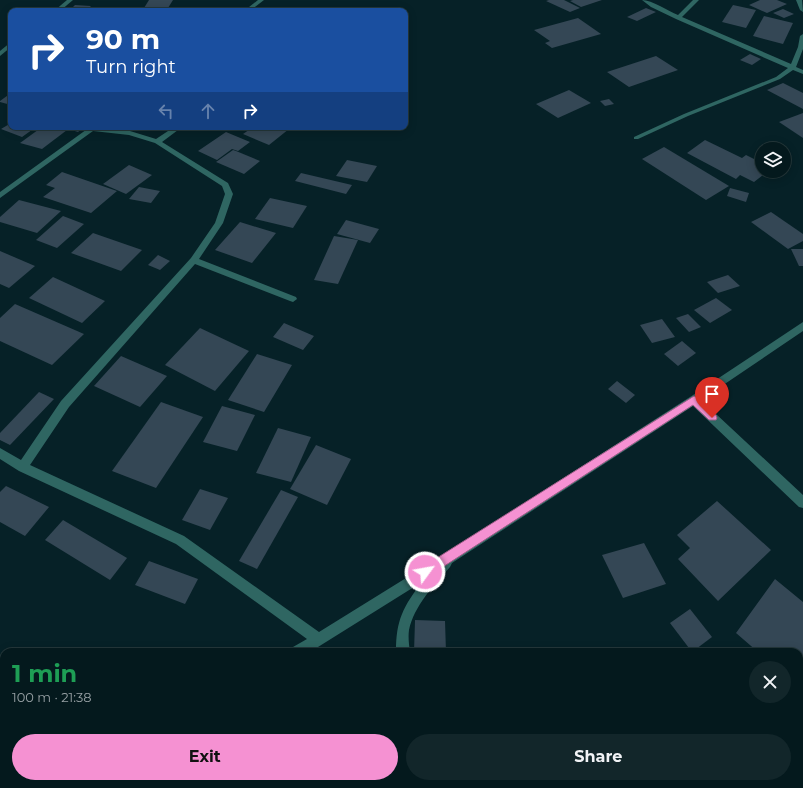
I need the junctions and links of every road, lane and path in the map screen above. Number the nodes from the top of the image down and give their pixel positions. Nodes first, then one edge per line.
1 (70, 0) edge
2 (261, 0) edge
3 (646, 0) edge
4 (696, 0) edge
5 (800, 0) edge
6 (61, 8) edge
7 (251, 8) edge
8 (803, 10) edge
9 (678, 18) junction
10 (803, 36) edge
11 (8, 47) edge
12 (0, 54) edge
13 (793, 67) junction
14 (803, 72) edge
15 (90, 130) edge
16 (108, 130) edge
17 (175, 130) edge
18 (636, 138) dead end
19 (158, 142) junction
20 (0, 196) edge
21 (194, 260) junction
22 (293, 299) dead end
23 (803, 326) edge
24 (694, 400) junction
25 (0, 453) edge
26 (23, 468) junction
27 (803, 503) edge
28 (452, 556) junction
29 (318, 639) junction
30 (304, 648) edge
31 (403, 648) edge

1 - 6 street
2 - 7 street
3 - 9 street
4 - 9 street
5 - 8 street
9 - 13 street
10 - 13 street
11 - 12 street
13 - 14 street
13 - 18 street
15 - 20 street
16 - 19 street
17 - 19 street
19 - 21 street
21 - 22 street
21 - 26 street
23 - 24 street
24 - 27 street
24 - 28 street
25 - 26 street
26 - 29 street
28 - 29 street
28 - 31 street
29 - 30 street

